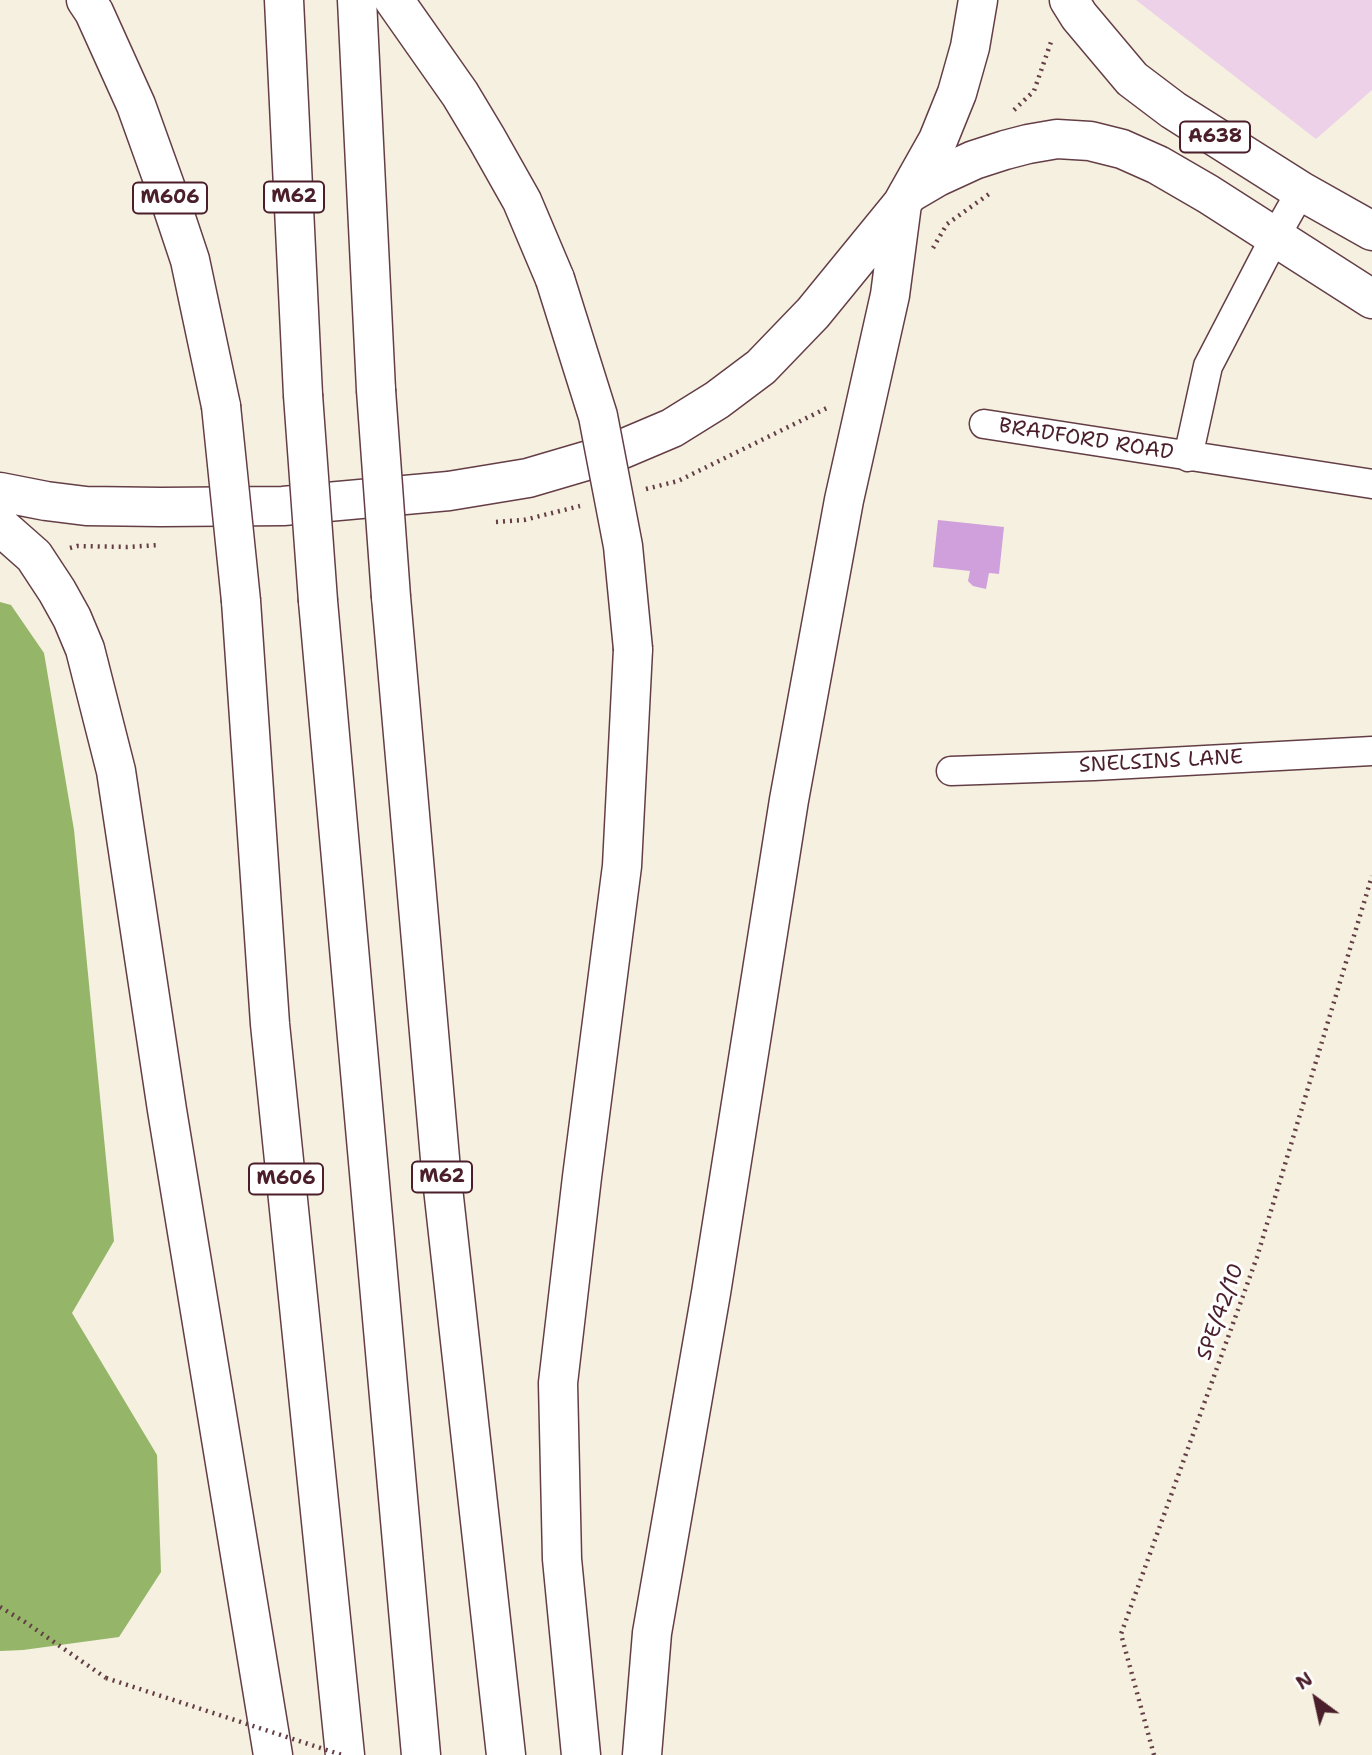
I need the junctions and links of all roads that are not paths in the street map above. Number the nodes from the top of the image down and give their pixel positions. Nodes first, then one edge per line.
1 (86, 0) edge
2 (284, 0) edge
3 (357, 0) edge
4 (394, 0) edge
5 (978, 0) edge
6 (1074, 8) edge
7 (1301, 191) junction
8 (905, 199) junction
9 (1372, 231) edge
10 (1275, 237) junction
11 (1372, 299) edge
12 (984, 424) dead end
13 (1188, 457) junction
14 (1372, 484) edge
15 (0, 492) edge
16 (0, 526) edge
17 (1372, 751) edge
18 (951, 771) dead end
19 (273, 1755) edge
20 (343, 1755) edge
21 (421, 1755) edge
22 (506, 1755) edge
23 (581, 1755) edge
24 (642, 1755) edge

1 - 20 main road, M606, bridge
2 - 21 main road, M62, bridge
3 - 22 main road, M62, bridge
4 - 23 main road, bridge
5 - 8 main road
6 - 7 main road, A638
7 - 9 main road, A638
7 - 10 street, BRADFORD ROAD
8 - 10 main road
8 - 15 main road
8 - 24 main road
10 - 11 main road
10 - 13 street, BRADFORD ROAD
12 - 13 street, BRADFORD ROAD
13 - 14 street, BRADFORD ROAD
16 - 19 main road
17 - 18 street, SNELSINS LANE

